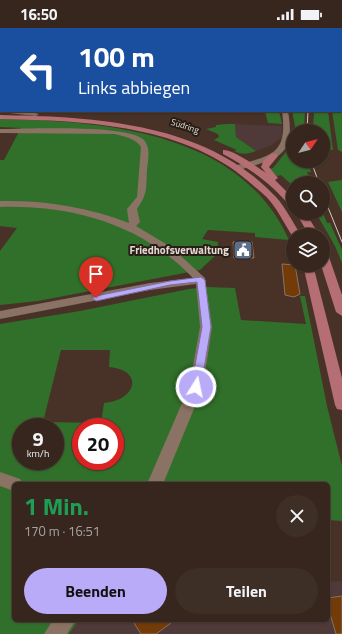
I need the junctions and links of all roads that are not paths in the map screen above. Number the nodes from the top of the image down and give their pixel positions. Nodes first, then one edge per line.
1 (230, 28) edge
2 (302, 28) edge
3 (307, 28) edge
4 (318, 28) edge
5 (342, 28) edge
6 (18, 112) edge
7 (285, 112) edge
8 (0, 113) edge
9 (36, 114) junction
10 (0, 117) edge
11 (288, 124) edge
12 (0, 131) edge
13 (286, 139) edge
14 (286, 142) edge
15 (274, 156) junction
16 (239, 164) junction
17 (286, 189) edge
18 (286, 197) edge
19 (0, 204) edge
20 (131, 227) junction
21 (292, 228) edge
22 (310, 272) edge
23 (329, 272) edge
24 (201, 280) junction
25 (342, 312) edge
26 (0, 315) edge
27 (342, 405) edge
28 (0, 480) edge
29 (156, 482) edge
30 (12, 483) edge
31 (64, 622) edge
32 (54, 634) edge

1 - 2 street
2 - 3 street
4 - 5 street
6 - 9 street
7 - 11 street
8 - 9 main road, Südring
9 - 16 main road, Südring
10 - 16 main road, Südring
12 - 20 street
13 - 16 street
14 - 15 street
15 - 16 street
15 - 17 main road
16 - 18 main road
16 - 21 main road
19 - 20 street
20 - 24 street
22 - 27 main road
23 - 25 main road
24 - 26 street
24 - 29 street
28 - 30 street
31 - 32 street

